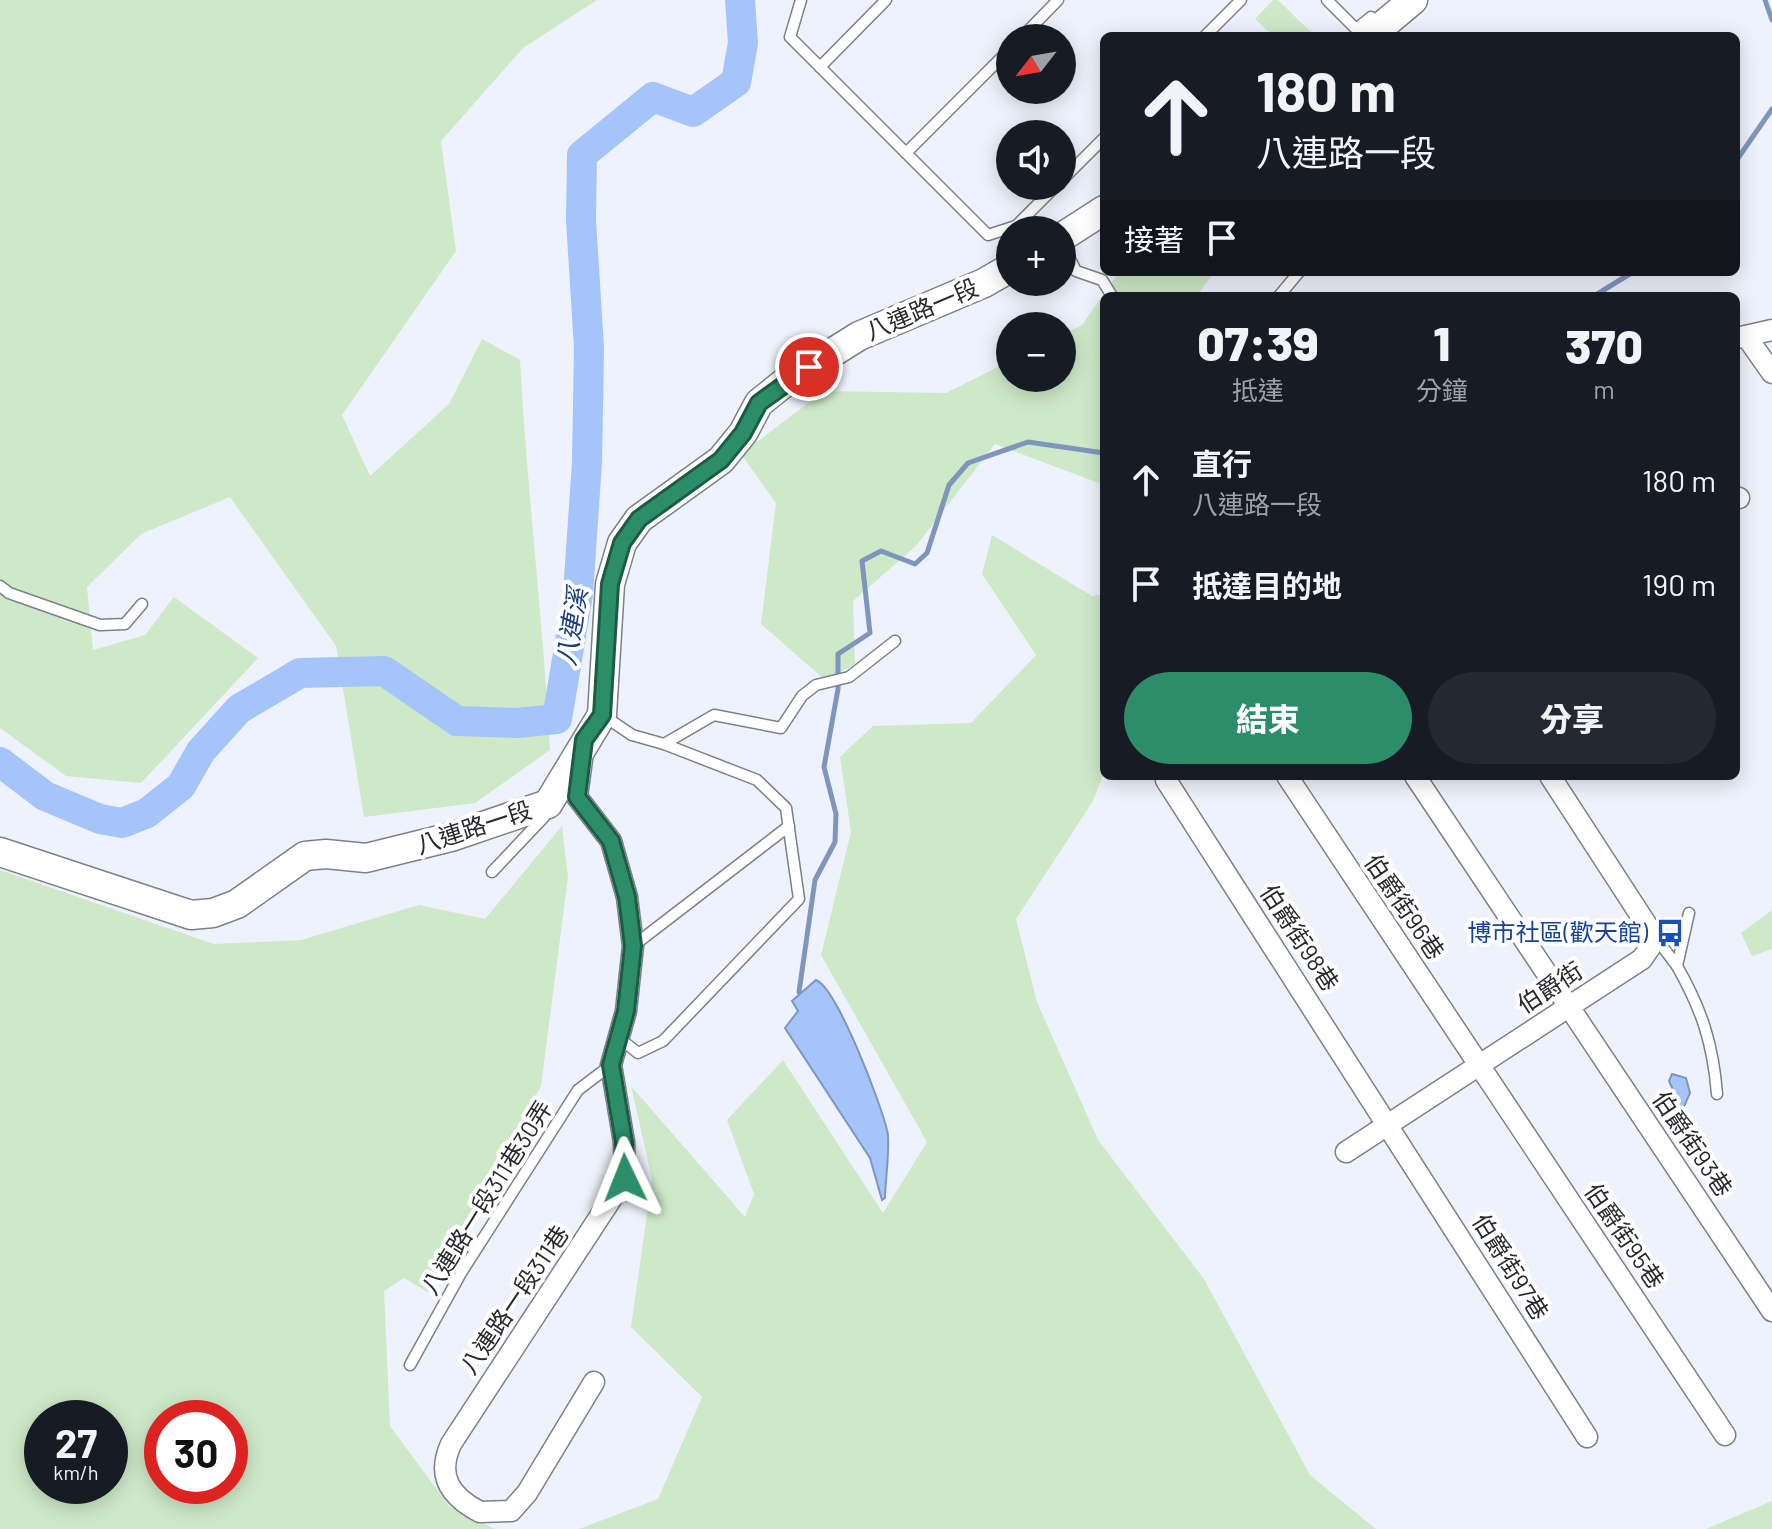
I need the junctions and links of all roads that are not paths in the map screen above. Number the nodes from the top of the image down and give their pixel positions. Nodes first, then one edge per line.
1 (801, 0) edge
2 (886, 0) edge
3 (1058, 0) edge
4 (1241, 0) edge
5 (1327, 0) edge
6 (1413, 0) edge
7 (1375, 23) edge
8 (1035, 24) edge
9 (1209, 32) edge
10 (996, 63) edge
11 (820, 67) junction
12 (1100, 142) edge
13 (906, 153) junction
14 (1076, 166) edge
15 (1042, 200) edge
16 (1100, 213) edge
17 (1076, 230) edge
18 (1076, 271) edge
19 (996, 276) edge
20 (1296, 276) edge
21 (1110, 292) edge
22 (1282, 292) edge
23 (1772, 330) edge
24 (1741, 337) edge
25 (1772, 373) edge
26 (0, 586) edge
27 (142, 604) dead end
28 (895, 641) dead end
29 (602, 715) junction
30 (584, 740) junction
31 (664, 744) junction
32 (1166, 780) dead end
33 (1290, 780) edge
34 (1418, 780) edge
35 (1553, 780) edge
36 (548, 804) junction
37 (789, 826) junction
38 (0, 852) edge
39 (492, 872) dead end
40 (1689, 913) dead end
41 (1652, 933) junction
42 (633, 946) junction
43 (1677, 966) junction
44 (1569, 1007) junction
45 (619, 1038) junction
46 (611, 1065) junction
47 (1479, 1066) junction
48 (1717, 1094) dead end
49 (1389, 1124) junction
50 (1346, 1152) dead end
51 (1772, 1311) edge
52 (410, 1365) dead end
53 (594, 1382) dead end
54 (1725, 1435) dead end
55 (1587, 1437) dead end

1 - 11 lane
2 - 11 lane
3 - 8 lane
4 - 9 lane
5 - 7 lane
6 - 7 street
10 - 13 lane
11 - 13 lane
12 - 14 lane
13 - 15 lane
16 - 17 street
18 - 21 lane
19 - 29 street, 八連路一段
20 - 22 lane
23 - 24 street
24 - 25 street
26 - 27 lane
28 - 31 lane
29 - 30 street, 八連路一段
29 - 31 lane
30 - 36 street, 八連路一段
30 - 42 street, 八連路一段311巷
31 - 37 lane
32 - 49 street, 伯爵街98巷
33 - 47 street, 伯爵街96巷
34 - 44 street, 伯爵街93巷
35 - 41 street
36 - 38 street, 八連路一段
36 - 39 lane
37 - 42 lane
37 - 45 lane
40 - 43 lane
41 - 43 lane
41 - 44 street, 伯爵街
42 - 45 street, 八連路一段311巷
43 - 48 lane
44 - 47 street, 伯爵街
44 - 51 street, 伯爵街93巷
45 - 46 street, 八連路一段311巷
46 - 52 lane, 八連路一段311巷30弄
46 - 53 street, 八連路一段311巷
47 - 49 street, 伯爵街
47 - 54 street, 伯爵街95巷
49 - 50 street, 伯爵街
49 - 55 street, 伯爵街97巷

